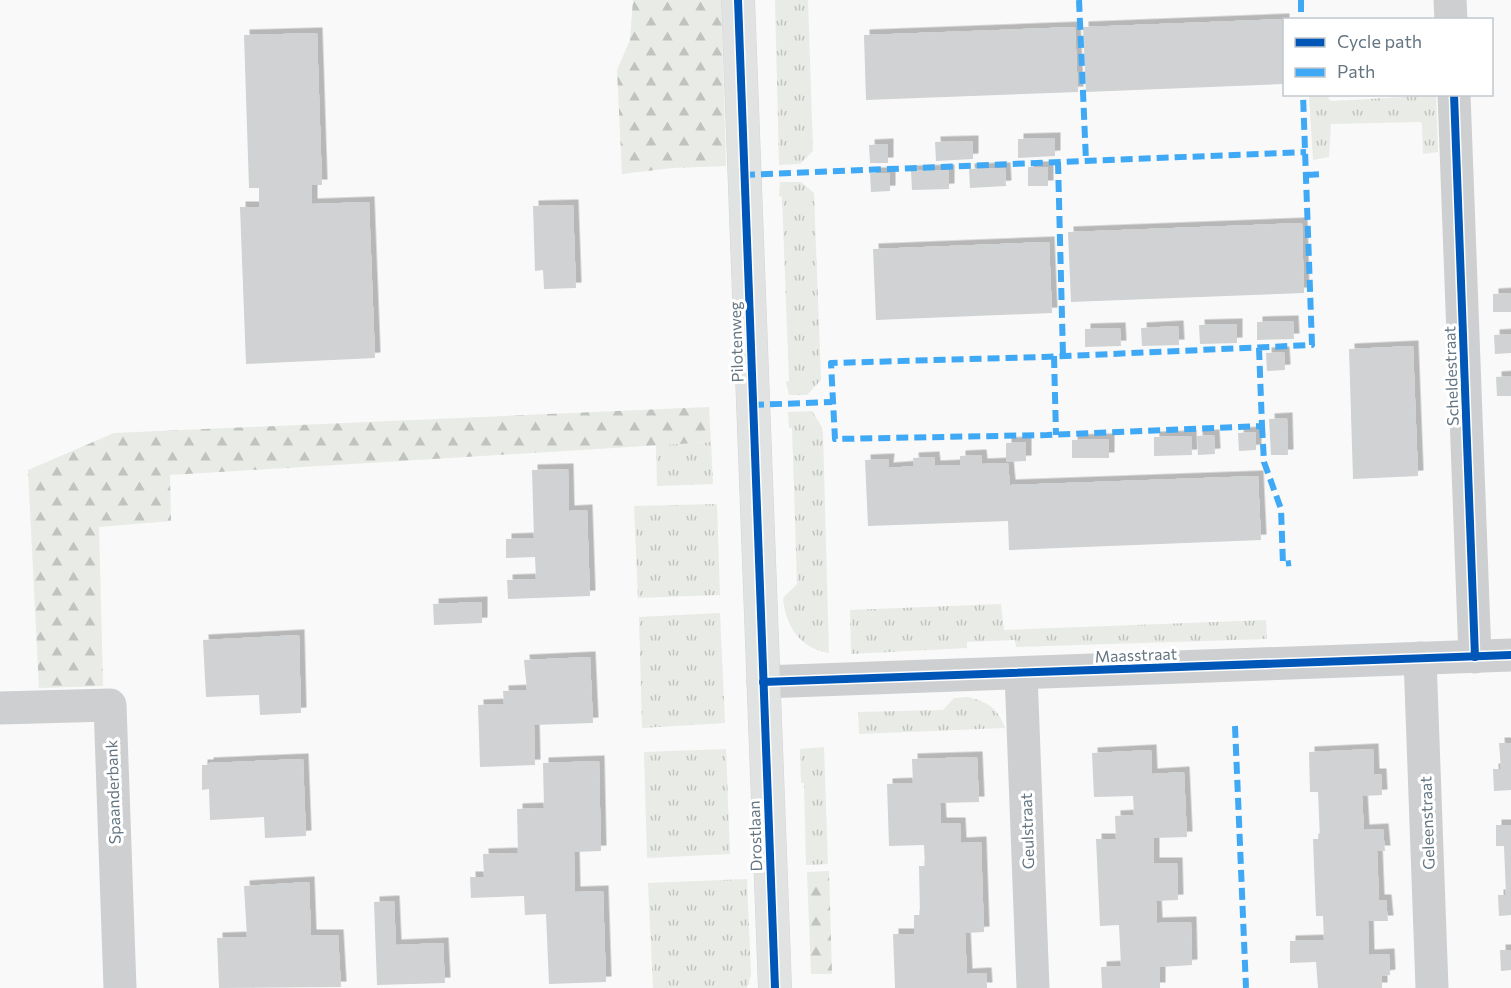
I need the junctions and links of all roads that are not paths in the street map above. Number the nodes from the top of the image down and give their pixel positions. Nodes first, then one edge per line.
1 (738, 0) edge
2 (1450, 0) edge
3 (1450, 18) edge
4 (1454, 96) edge
5 (1511, 655) edge
6 (1475, 657) junction
7 (1420, 658) junction
8 (1021, 673) junction
9 (763, 682) junction
10 (0, 708) edge
11 (120, 988) edge
12 (775, 988) edge
13 (1034, 988) edge
14 (1432, 988) edge

1 - 9 street, Pilotenweg
2 - 3 street
4 - 6 street, Scheldestraat
5 - 6 street, Maasstraat
6 - 7 street, Maasstraat
7 - 8 street, Maasstraat
7 - 14 street, Geleenstraat
8 - 9 street, Maasstraat
8 - 13 street, Geulstraat
9 - 12 street, Drostlaan
10 - 11 street, Spaanderbank

